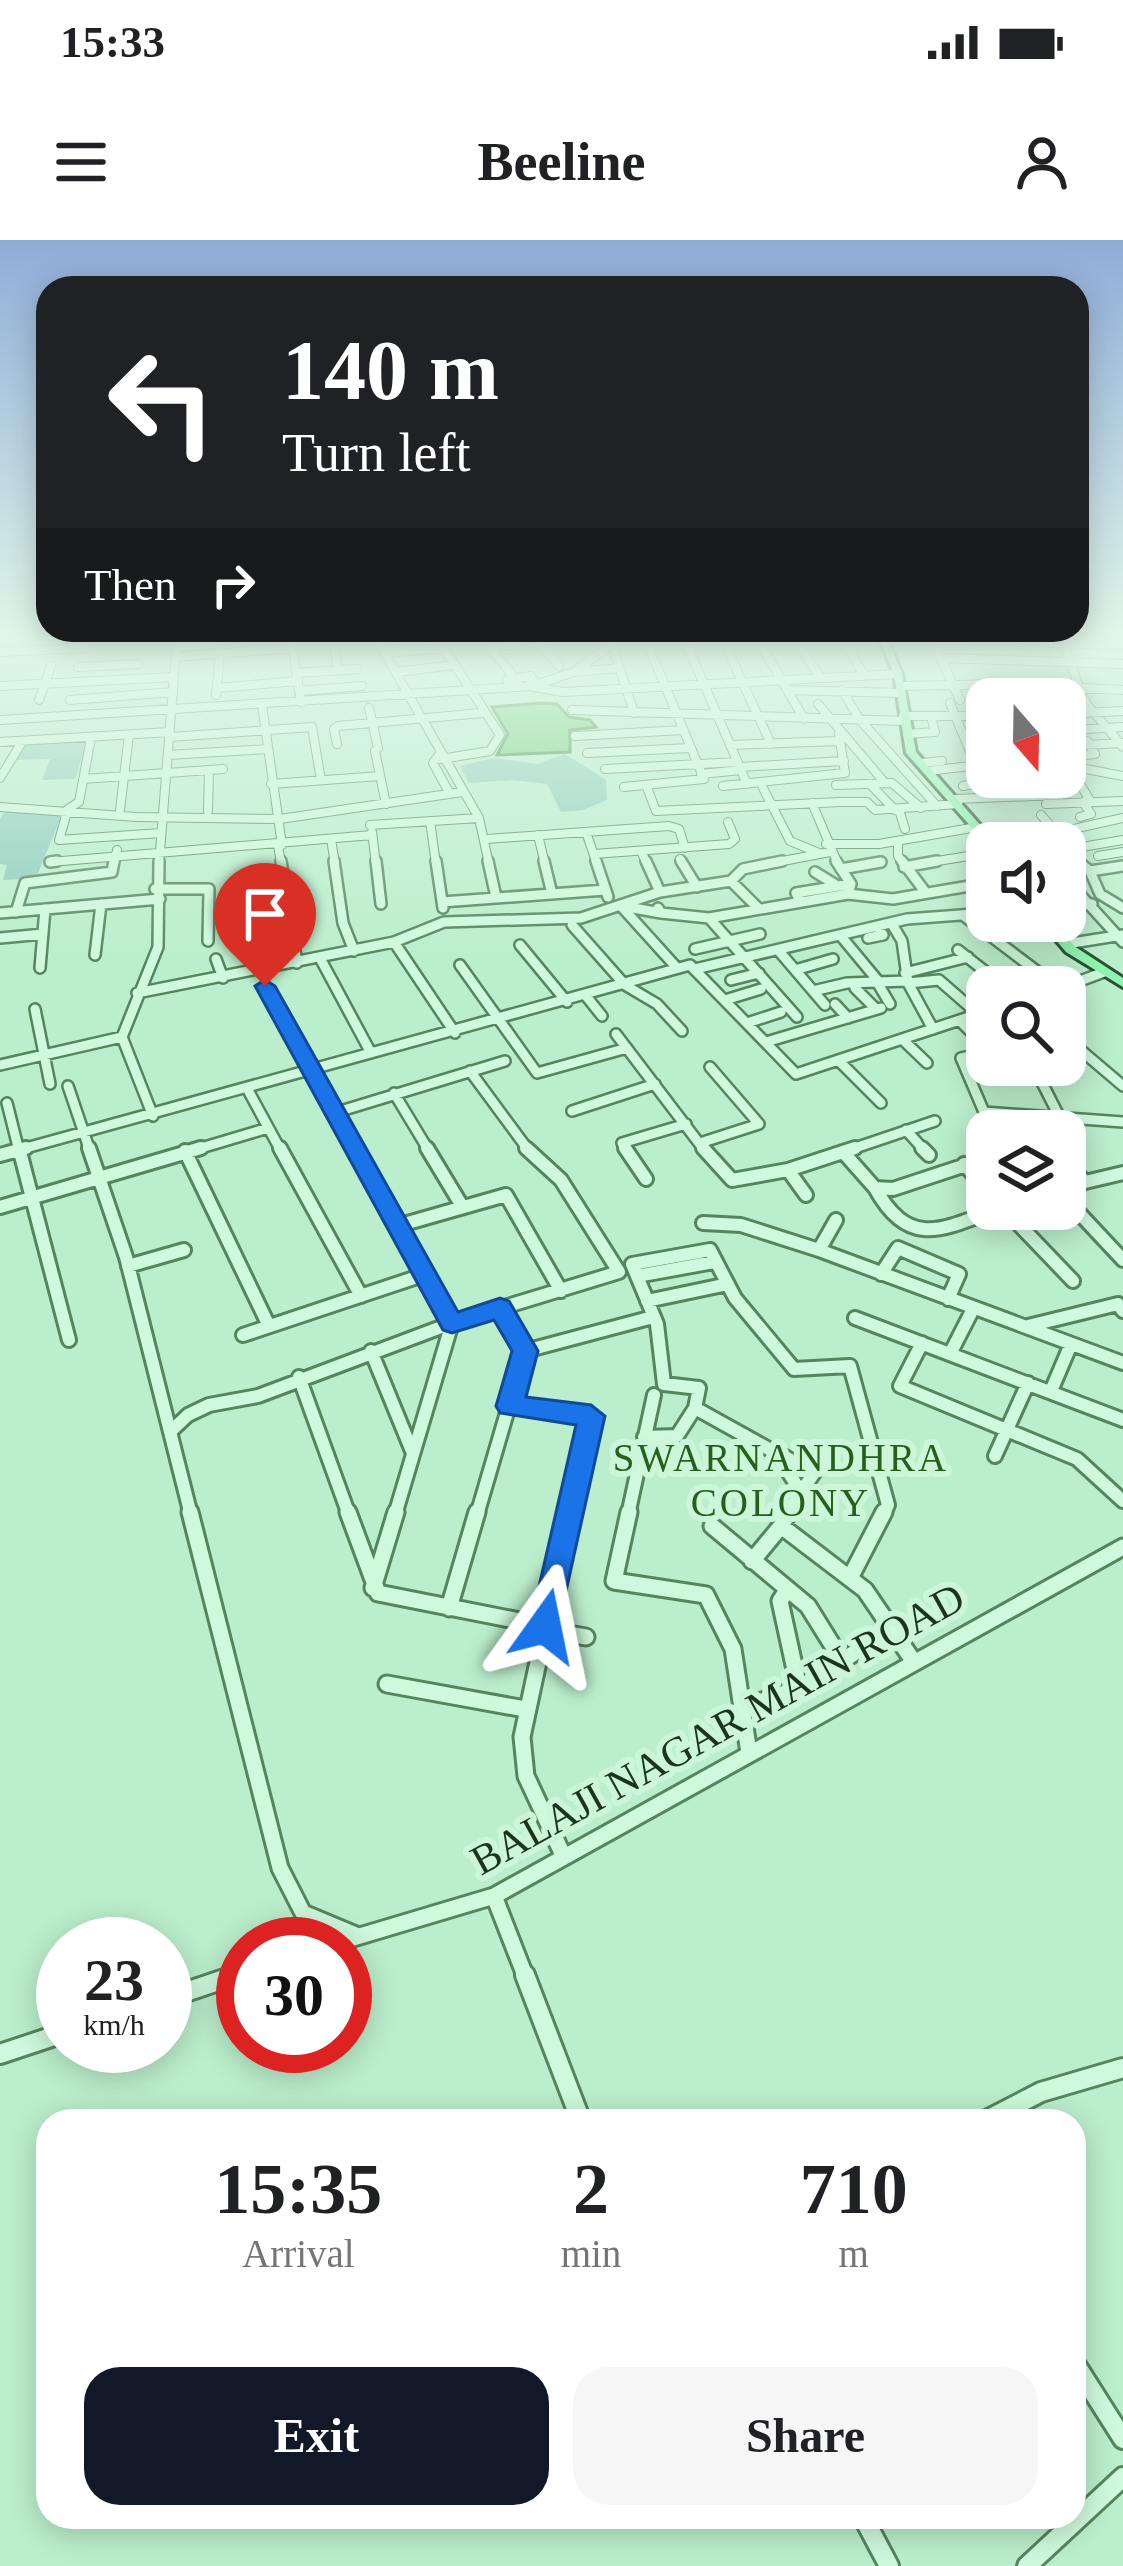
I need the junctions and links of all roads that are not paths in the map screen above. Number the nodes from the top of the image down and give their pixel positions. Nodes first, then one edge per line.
1 (19, 747) edge
2 (89, 747) edge
3 (127, 747) edge
4 (169, 747) edge
5 (316, 747) edge
6 (376, 747) edge
7 (434, 747) edge
8 (495, 747) edge
9 (731, 747) edge
10 (840, 747) edge
11 (851, 747) edge
12 (881, 747) edge
13 (910, 747) edge
14 (690, 748) joint
15 (268, 749) joint
16 (587, 753) dead end
17 (168, 755) junction
18 (440, 757) junction
19 (953, 759) dead end
20 (844, 761) junction
21 (942, 761) dead end
22 (740, 766) junction
23 (924, 767) junction
24 (962, 767) junction
25 (966, 767) edge
26 (1086, 768) edge
27 (605, 769) dead end
28 (699, 769) junction
29 (223, 770) dead end
30 (209, 771) junction
31 (1105, 772) junction
32 (166, 774) junction
33 (1121, 775) edge
34 (380, 776) junction
35 (123, 777) junction
36 (0, 778) edge
37 (82, 779) junction
38 (321, 780) junction
39 (834, 780) junction
40 (682, 783) junction
41 (885, 783) junction
42 (271, 784) junction
43 (747, 784) junction
44 (761, 784) junction
45 (869, 784) junction
46 (646, 785) junction
47 (966, 785) edge
48 (723, 786) dead end
49 (963, 786) dead end
50 (624, 787) dead end
51 (460, 789) junction
52 (448, 791) junction
53 (984, 798) edge
54 (1015, 798) edge
55 (1047, 798) edge
56 (1053, 798) edge
57 (1085, 798) edge
58 (1028, 800) joint
59 (385, 801) junction
60 (956, 801) junction
61 (1048, 801) junction
62 (1122, 801) edge
63 (79, 802) junction
64 (690, 802) dead end
65 (840, 802) junction
66 (1087, 802) junction
67 (812, 803) junction
68 (0, 804) edge
69 (770, 805) junction
70 (369, 807) junction
71 (929, 807) junction
72 (68, 809) junction
73 (120, 810) junction
74 (897, 810) junction
75 (105, 814) junction
76 (162, 814) junction
77 (208, 815) junction
78 (1041, 815) dead end
79 (278, 816) junction
80 (1080, 817) dead end
81 (479, 818) junction
82 (1123, 818) edge
83 (430, 821) junction
84 (728, 822) dead end
85 (973, 822) edge
86 (1051, 822) edge
87 (1058, 822) edge
88 (1086, 825) edge
89 (966, 829) edge
90 (372, 830) junction
91 (904, 830) dead end
92 (939, 831) junction
93 (586, 832) junction
94 (161, 833) junction
95 (538, 836) junction
96 (118, 837) junction
97 (788, 837) junction
98 (99, 838) junction
99 (331, 839) junction
100 (487, 839) junction
101 (1123, 840) edge
102 (898, 842) junction
103 (879, 844) junction
104 (280, 845) junction
105 (1086, 846) edge
106 (825, 847) junction
107 (686, 848) junction
108 (205, 850) junction
109 (641, 851) junction
110 (1123, 852) edge
111 (159, 854) junction
112 (594, 854) junction
113 (117, 856) junction
114 (898, 856) junction
115 (1098, 856) dead end
116 (966, 857) edge
117 (680, 859) dead end
118 (50, 862) dead end
119 (881, 862) dead end
120 (937, 862) junction
121 (1123, 866) edge
122 (904, 867) junction
123 (1086, 868) edge
124 (1110, 868) junction
125 (841, 869) junction
126 (1090, 871) junction
127 (814, 872) dead end
128 (949, 875) dead end
129 (1123, 880) edge
130 (731, 881) junction
131 (697, 886) junction
132 (837, 886) junction
133 (966, 886) edge
134 (849, 889) junction
135 (605, 890) junction
136 (157, 892) junction
137 (926, 893) junction
138 (552, 894) junction
139 (655, 894) junction
140 (496, 898) junction
141 (893, 899) junction
142 (1123, 899) edge
143 (1086, 900) edge
144 (1111, 901) junction
145 (442, 902) junction
146 (800, 902) junction
147 (101, 904) junction
148 (382, 904) dead end
149 (1086, 904) edge
150 (1090, 904) junction
151 (617, 907) junction
152 (1123, 908) edge
153 (45, 909) junction
154 (760, 909) junction
155 (16, 911) junction
156 (0, 913) edge
157 (661, 914) junction
158 (964, 916) joint
159 (709, 918) junction
160 (908, 919) junction
161 (444, 922) junction
162 (892, 924) junction
163 (572, 925) dead end
164 (877, 926) junction
165 (43, 934) junction
166 (760, 934) dead end
167 (840, 935) junction
168 (0, 938) edge
169 (868, 938) dead end
170 (1121, 938) edge
171 (208, 940) dead end
172 (730, 941) junction
173 (818, 941) junction
174 (394, 942) junction
175 (1066, 944) joint
176 (520, 945) dead end
177 (695, 949) dead end
178 (778, 950) junction
179 (958, 950) dead end
180 (354, 951) junction
181 (95, 955) dead end
182 (968, 957) junction
183 (320, 958) junction
184 (746, 958) junction
185 (215, 959) dead end
186 (297, 963) junction
187 (460, 965) dead end
188 (979, 966) edge
189 (1032, 966) edge
190 (40, 968) dead end
191 (677, 968) junction
192 (695, 969) junction
193 (795, 970) junction
194 (1104, 972) junction
195 (759, 973) junction
196 (224, 978) junction
197 (1086, 978) edge
198 (907, 979) junction
199 (731, 980) dead end
200 (878, 982) junction
201 (1123, 983) edge
202 (625, 985) junction
203 (265, 986) dead end
204 (855, 988) dead end
205 (761, 989) dead end
206 (813, 991) junction
207 (140, 993) junction
208 (586, 996) junction
209 (725, 1000) junction
210 (966, 1000) edge
211 (567, 1001) junction
212 (882, 1007) junction
213 (35, 1010) dead end
214 (781, 1012) dead end
215 (602, 1016) dead end
216 (797, 1017) dead end
217 (848, 1018) junction
218 (499, 1019) junction
219 (966, 1019) edge
220 (960, 1021) junction
221 (747, 1022) junction
222 (966, 1027) edge
223 (933, 1029) junction
224 (682, 1030) dead end
225 (454, 1033) junction
226 (616, 1034) dead end
227 (427, 1040) junction
228 (903, 1040) junction
229 (119, 1041) junction
230 (766, 1042) junction
231 (627, 1048) junction
232 (371, 1053) junction
233 (45, 1054) junction
234 (1086, 1055) edge
235 (839, 1060) junction
236 (505, 1061) dead end
237 (926, 1063) dead end
238 (0, 1065) edge
239 (710, 1066) dead end
240 (470, 1071) junction
241 (310, 1073) junction
242 (50, 1084) dead end
243 (655, 1084) junction
244 (68, 1086) dead end
245 (1123, 1087) edge
246 (249, 1092) junction
247 (394, 1093) junction
248 (7, 1103) dead end
249 (881, 1103) dead end
250 (572, 1111) dead end
251 (334, 1113) junction
252 (148, 1116) junction
253 (935, 1121) dead end
254 (1086, 1121) edge
255 (1123, 1122) edge
256 (686, 1124) junction
257 (268, 1128) junction
258 (906, 1130) junction
259 (85, 1134) junction
260 (700, 1143) junction
261 (185, 1151) junction
262 (20, 1153) junction
263 (844, 1153) junction
264 (929, 1155) dead end
265 (0, 1158) edge
266 (964, 1164) joint
267 (966, 1166) edge
268 (788, 1170) junction
269 (1122, 1174) edge
270 (101, 1176) junction
271 (646, 1180) dead end
272 (1086, 1182) edge
273 (874, 1188) junction
274 (806, 1195) dead end
275 (28, 1198) junction
276 (462, 1206) junction
277 (0, 1207) edge
278 (966, 1219) edge
279 (836, 1220) dead end
280 (1086, 1220) edge
281 (703, 1223) dead end
282 (397, 1226) junction
283 (1022, 1230) edge
284 (184, 1250) dead end
285 (819, 1250) junction
286 (1123, 1259) edge
287 (128, 1266) junction
288 (881, 1274) junction
289 (423, 1275) junction
290 (1073, 1281) dead end
291 (728, 1284) junction
292 (561, 1291) junction
293 (361, 1296) junction
294 (948, 1299) junction
295 (647, 1301) junction
296 (500, 1308) junction
297 (973, 1309) junction
298 (1123, 1311) edge
299 (653, 1316) junction
300 (855, 1318) dead end
301 (452, 1323) junction
302 (269, 1326) junction
303 (1025, 1327) junction
304 (243, 1335) dead end
305 (68, 1340) dead end
306 (922, 1343) junction
307 (1071, 1344) junction
308 (371, 1351) junction
309 (525, 1351) junction
310 (950, 1354) junction
311 (1123, 1363) edge
312 (298, 1377) junction
313 (1028, 1383) junction
314 (1052, 1391) junction
315 (654, 1395) dead end
316 (510, 1406) junction
317 (695, 1408) junction
318 (1123, 1420) edge
319 (170, 1432) junction
320 (1008, 1433) junction
321 (644, 1437) junction
322 (413, 1452) junction
323 (776, 1453) junction
324 (995, 1456) dead end
325 (801, 1492) junction
326 (1123, 1501) edge
327 (712, 1526) dead end
328 (781, 1526) junction
329 (1123, 1547) edge
330 (752, 1561) junction
331 (851, 1576) junction
332 (373, 1588) junction
333 (787, 1590) junction
334 (449, 1608) junction
335 (545, 1628) junction
336 (892, 1629) junction
337 (586, 1636) dead end
338 (841, 1659) junction
339 (914, 1662) junction
340 (387, 1684) dead end
341 (800, 1688) junction
342 (524, 1708) junction
343 (740, 1709) junction
344 (748, 1753) junction
345 (563, 1855) junction
346 (494, 1896) junction
347 (313, 1917) edge
348 (372, 1932) edge
349 (36, 2042) edge
350 (0, 2054) edge
351 (1123, 2068) edge
352 (575, 2109) edge
353 (1009, 2109) edge
354 (1086, 2381) edge
355 (1123, 2439) edge
356 (1120, 2485) edge
357 (1086, 2515) edge
358 (869, 2529) edge
359 (1069, 2529) edge
360 (889, 2566) edge
361 (1027, 2566) edge

1 - 36 street
2 - 37 street
3 - 35 street
4 - 17 street
5 - 38 street
6 - 34 street
7 - 18 street
8 - 18 street
9 - 22 street
10 - 20 street
11 - 41 street
12 - 71 street
13 - 23 main road
14 - 16 street
14 - 28 street
15 - 17 street
15 - 42 street
17 - 32 street
18 - 51 street
18 - 52 street
19 - 24 street
20 - 22 street
20 - 39 street
21 - 23 street
22 - 28 street
22 - 43 street
23 - 24 street
23 - 60 main road
24 - 25 street
26 - 31 street
27 - 28 street
28 - 40 street
29 - 30 street
30 - 32 street
30 - 77 street
31 - 33 street
31 - 62 street
32 - 35 street
32 - 76 street
34 - 38 street
34 - 59 street
35 - 37 street
35 - 73 street
37 - 63 street
38 - 42 street
39 - 44 street
39 - 45 street
39 - 65 street
40 - 46 street
40 - 64 street
41 - 45 street
41 - 71 street
42 - 79 street
43 - 44 street
43 - 48 street
44 - 69 street
45 - 74 street
46 - 50 street
46 - 69 street
47 - 49 street
51 - 52 street
51 - 81 street
52 - 59 street
53 - 60 street
54 - 58 street
55 - 61 street
56 - 61 street
57 - 66 street
58 - 61 street
59 - 70 street
59 - 79 street
60 - 71 street
60 - 85 main road
61 - 66 street
61 - 87 street
62 - 66 street
63 - 68 street
63 - 72 street
63 - 73 street
65 - 67 street
65 - 74 street
66 - 80 street
67 - 69 street
67 - 106 street
68 - 72 street
69 - 97 street
70 - 79 street
70 - 90 street
71 - 74 street
71 - 92 street
72 - 75 street
72 - 98 street
73 - 76 street
74 - 91 street
75 - 76 street
75 - 98 street
76 - 77 street
76 - 94 street
77 - 79 street
77 - 108 street
78 - 86 street
79 - 104 street
81 - 83 street
81 - 100 street
82 - 88 street
83 - 90 street
83 - 145 street
84 - 107 street
89 - 92 street
90 - 99 street
90 - 148 street
92 - 102 street
93 - 95 street
93 - 107 street
93 - 112 street
94 - 96 street
94 - 111 street
95 - 100 street
95 - 138 street
96 - 98 street
96 - 113 street
97 - 106 street
97 - 106 street
99 - 104 street
99 - 180 street
100 - 140 street
101 - 105 street
102 - 103 street
102 - 114 street
103 - 106 street
103 - 114 street
104 - 108 street
104 - 186 street
106 - 125 street
106 - 130 street
107 - 109 street
108 - 111 street
109 - 112 street
109 - 139 street
110 - 115 street
111 - 113 street
111 - 136 street
112 - 135 street
113 - 118 street
113 - 155 street
114 - 122 street
116 - 120 street
117 - 131 street
119 - 125 street
120 - 122 street
120 - 128 street
121 - 124 street
122 - 137 street
123 - 126 street
124 - 126 street
124 - 129 street
125 - 134 street
126 - 144 street
127 - 132 street
130 - 131 street
130 - 154 street
131 - 139 street
132 - 134 street
132 - 146 street
133 - 137 street
134 - 141 street
134 - 146 street
135 - 138 street
135 - 151 street
136 - 147 street
136 - 171 street
136 - 207 street
137 - 141 street
138 - 140 street
139 - 151 street
139 - 157 street
140 - 145 street
141 - 160 street
142 - 144 street
143 - 150 street
144 - 150 street
144 - 152 street
145 - 161 street
146 - 154 street
147 - 153 street
147 - 181 street
149 - 150 street
150 - 170 street
151 - 157 street
151 - 161 street
151 - 191 street
153 - 155 street
153 - 165 street
154 - 159 street
155 - 156 street
157 - 159 street
158 - 160 street
158 - 189 street
159 - 172 street
160 - 162 street
161 - 174 street
162 - 164 street
162 - 198 street
163 - 202 street
164 - 167 street
164 - 169 street
165 - 168 street
165 - 190 street
166 - 172 street
167 - 173 street
167 - 200 street
170 - 175 street
172 - 177 street
172 - 184 street
173 - 178 street
173 - 193 street
174 - 180 street
174 - 225 street
175 - 194 main road
176 - 211 street
178 - 184 street
178 - 193 street
179 - 182 street
180 - 183 street
182 - 188 street
182 - 198 street
183 - 186 street
183 - 232 street
184 - 192 street
184 - 195 street
185 - 196 street
186 - 196 street
187 - 218 street
191 - 192 street
191 - 202 street
192 - 209 street
193 - 206 street
194 - 197 street
194 - 201 main road
195 - 199 street
195 - 216 street
196 - 207 street
198 - 200 street
198 - 210 street
198 - 223 street
200 - 206 street
200 - 212 street
202 - 208 street
202 - 224 street
203 - 241 street
204 - 212 street
205 - 209 street
206 - 217 street
207 - 229 street
208 - 211 street
208 - 215 street
209 - 221 street
211 - 218 street
212 - 217 street
213 - 233 street
214 - 221 street
217 - 230 street
218 - 225 street
218 - 231 street
219 - 220 street
220 - 222 street
220 - 223 street
221 - 230 street
223 - 228 street
225 - 227 street
226 - 231 street
227 - 232 street
227 - 241 street
228 - 235 street
228 - 237 street
229 - 233 street
229 - 252 street
230 - 235 street
231 - 243 street
232 - 241 street
233 - 238 street
233 - 242 street
234 - 245 street
235 - 249 street
236 - 240 street
239 - 260 street
240 - 247 street
240 - 292 street
241 - 246 street
241 - 251 street
241 - 252 street
243 - 250 street
243 - 256 street
244 - 259 street
246 - 252 street
246 - 257 street
247 - 251 street
247 - 276 street
248 - 262 street
251 - 282 street
252 - 259 street
253 - 258 street
254 - 255 street
256 - 260 street
256 - 271 street
257 - 261 street
257 - 293 street
258 - 263 street
258 - 264 street
259 - 262 street
259 - 270 street
260 - 268 street
261 - 270 street
261 - 302 street
262 - 265 street
262 - 275 street
263 - 268 street
263 - 273 street
266 - 267 street
266 - 273 street
268 - 274 street
269 - 272 street
270 - 275 street
270 - 287 street
273 - 278 street
275 - 277 street
275 - 305 street
276 - 282 street
276 - 292 street
279 - 285 street
280 - 286 street
281 - 285 street
282 - 289 street
283 - 290 street
284 - 287 street
285 - 288 street
287 - 319 street
288 - 294 street
288 - 294 street
289 - 293 street
289 - 301 street
291 - 295 street
291 - 295 street
291 - 331 street
292 - 296 street
293 - 302 street
294 - 297 street
295 - 299 street
296 - 301 street
296 - 309 street
297 - 303 street
297 - 310 street
298 - 303 street
299 - 309 street
299 - 317 street
300 - 306 street
301 - 308 street
301 - 322 street
302 - 304 street
303 - 307 street
306 - 310 street
306 - 320 street
307 - 311 street
307 - 314 street
308 - 312 street
308 - 322 street
309 - 316 street
310 - 313 street
312 - 319 street
312 - 332 street
313 - 314 street
313 - 320 street
314 - 318 street
315 - 321 street
316 - 334 street
316 - 335 street
317 - 321 street
317 - 323 street
319 - 347 street
320 - 324 street
320 - 326 street
321 - 343 street
322 - 332 street
323 - 325 street
323 - 325 street
325 - 328 street
327 - 330 street
328 - 330 street
328 - 331 street
329 - 339 street, BALAJI NAGAR MAIN ROAD
330 - 333 street
331 - 336 street
332 - 334 street
333 - 338 street
333 - 341 street
334 - 335 street
335 - 337 street
335 - 342 street
336 - 338 street
336 - 339 street
338 - 341 street
339 - 344 street, BALAJI NAGAR MAIN ROAD
340 - 342 street
341 - 343 street
342 - 345 street
343 - 344 street
344 - 345 street, BALAJI NAGAR MAIN ROAD
345 - 346 street, BALAJI NAGAR MAIN ROAD
346 - 348 street, BALAJI NAGAR MAIN ROAD
346 - 352 street
349 - 350 street
351 - 353 street
354 - 355 street
356 - 357 street
358 - 360 street
359 - 361 street

